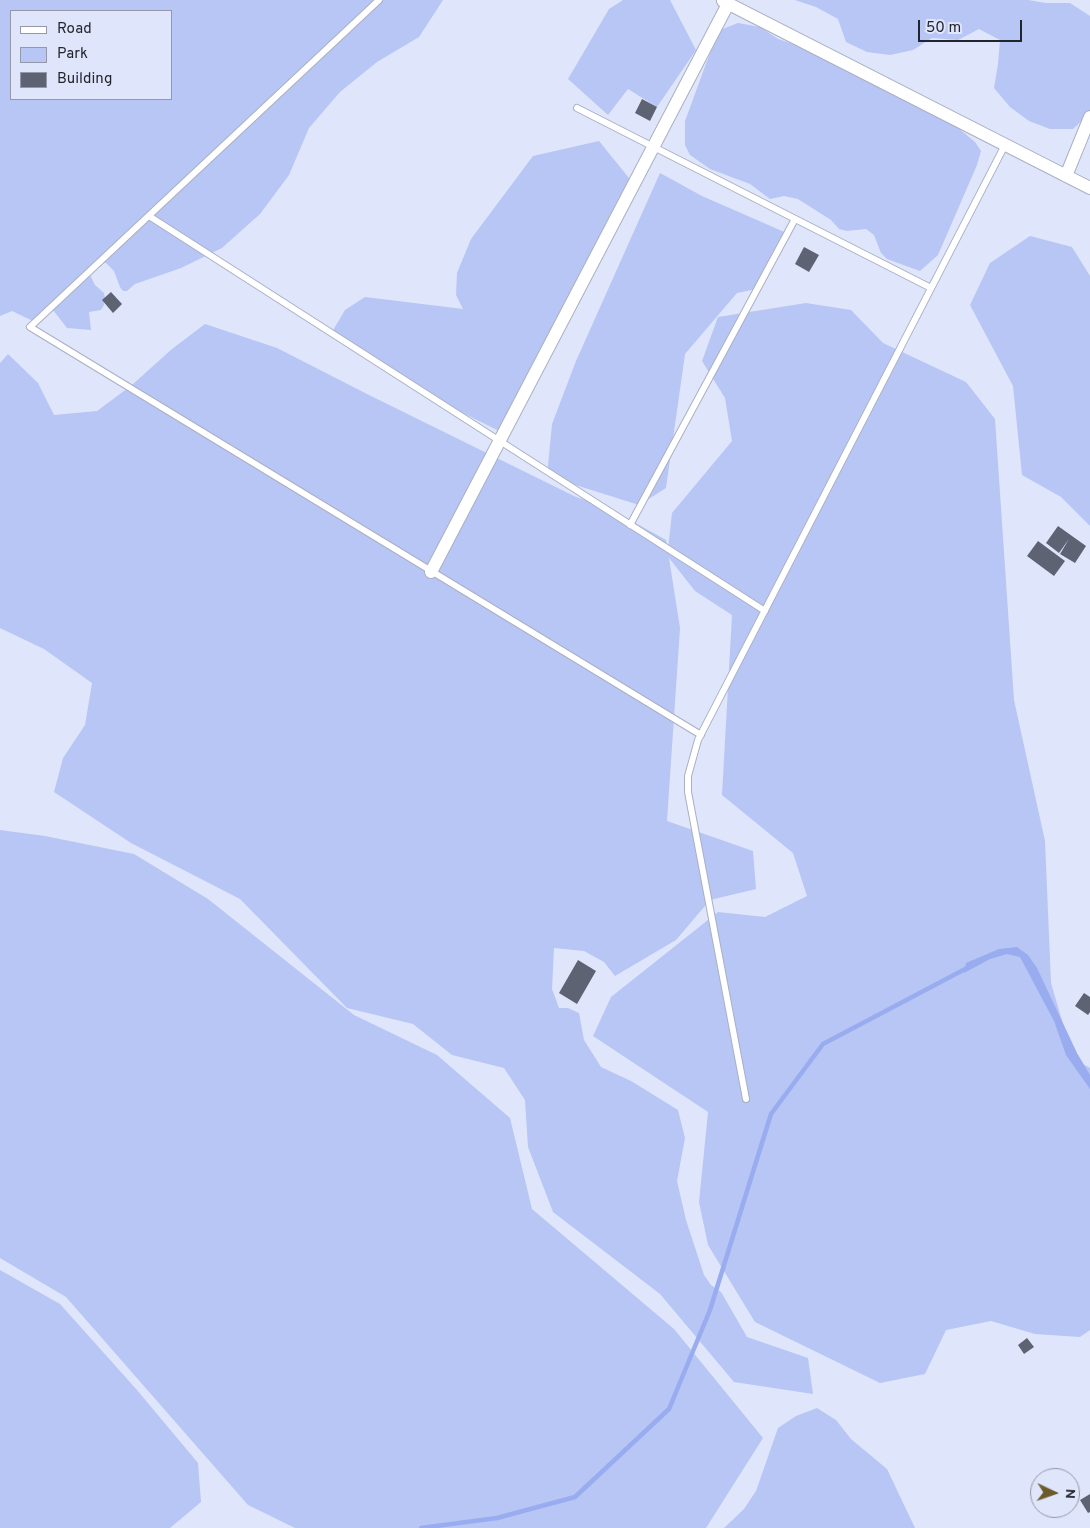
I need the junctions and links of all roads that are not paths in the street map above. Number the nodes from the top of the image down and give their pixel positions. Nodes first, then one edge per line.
1 (379, 0) edge
2 (725, 2) edge
3 (577, 108) dead end
4 (1090, 117) edge
5 (1005, 145) junction
6 (654, 147) junction
7 (1066, 176) junction
8 (1090, 188) edge
9 (149, 216) junction
10 (795, 219) junction
11 (931, 288) junction
12 (500, 441) junction
13 (630, 525) junction
14 (431, 572) junction
15 (765, 611) junction
16 (701, 735) junction
17 (746, 1099) dead end

1 - 9 lane
2 - 5 street
2 - 6 street
3 - 6 lane
4 - 7 street
5 - 7 street
5 - 11 lane
6 - 10 lane
6 - 12 street
7 - 8 street
9 - 12 lane
9 - 14 lane
10 - 11 lane
10 - 13 lane
11 - 15 lane
12 - 13 lane
12 - 14 street
13 - 15 lane
14 - 16 lane
15 - 16 lane
16 - 17 lane

